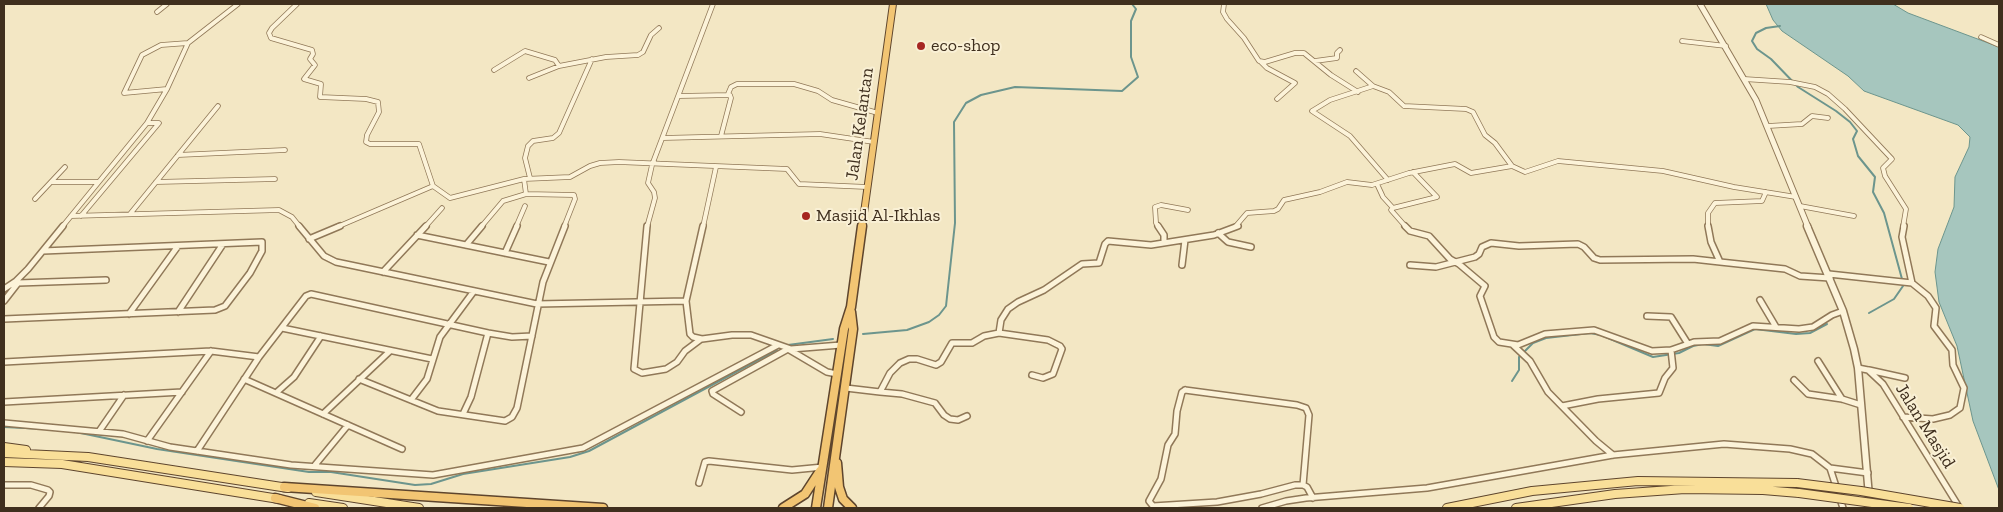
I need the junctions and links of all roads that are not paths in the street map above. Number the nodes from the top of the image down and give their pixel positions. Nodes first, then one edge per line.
1 (167, 4) edge
2 (238, 4) edge
3 (297, 4) edge
4 (712, 4) edge
5 (893, 4) edge
6 (1224, 4) edge
7 (1700, 4) edge
8 (157, 12) dead end
9 (659, 28) dead end
10 (1981, 37) dead end
11 (1682, 41) dead end
12 (188, 43) junction
13 (1999, 45) edge
14 (1726, 46) junction
15 (1340, 50) dead end
16 (592, 60) junction
17 (1315, 61) junction
18 (1262, 62) junction
19 (559, 66) junction
20 (494, 70) dead end
21 (1356, 71) dead end
22 (529, 78) dead end
23 (1744, 79) junction
24 (1373, 86) junction
25 (166, 89) junction
26 (1358, 92) junction
27 (728, 94) junction
28 (679, 96) junction
29 (1277, 99) dead end
30 (218, 106) dead end
31 (878, 113) junction
32 (1828, 118) dead end
33 (147, 122) junction
34 (1768, 126) junction
35 (720, 136) junction
36 (663, 138) junction
37 (874, 142) junction
38 (285, 150) dead end
39 (178, 155) junction
40 (652, 165) junction
41 (1512, 166) junction
42 (65, 167) dead end
43 (716, 167) junction
44 (1413, 172) junction
45 (530, 178) junction
46 (274, 179) dead end
47 (524, 179) junction
48 (1388, 180) junction
49 (52, 182) junction
50 (98, 182) junction
51 (156, 182) junction
52 (1377, 184) junction
53 (433, 186) junction
54 (867, 187) junction
55 (1766, 192) junction
56 (526, 194) junction
57 (1796, 197) junction
58 (35, 199) dead end
59 (525, 206) dead end
60 (1800, 206) junction
61 (442, 208) dead end
62 (1393, 208) junction
63 (1188, 210) dead end
64 (130, 214) junction
65 (71, 216) junction
66 (81, 216) junction
67 (1854, 216) dead end
68 (1218, 233) junction
69 (417, 235) junction
70 (309, 239) junction
71 (1185, 240) junction
72 (1164, 243) junction
73 (222, 244) junction
74 (466, 245) junction
75 (178, 246) junction
76 (1251, 247) dead end
77 (43, 251) junction
78 (505, 253) junction
79 (1454, 261) junction
80 (549, 262) junction
81 (1720, 262) junction
82 (1410, 264) dead end
83 (1182, 265) dead end
84 (384, 272) junction
85 (1830, 276) junction
86 (106, 280) dead end
87 (17, 282) junction
88 (1912, 283) junction
89 (4, 289) edge
90 (474, 291) junction
91 (4, 300) edge
92 (1760, 300) dead end
93 (639, 301) junction
94 (686, 301) junction
95 (537, 304) junction
96 (851, 307) junction
97 (1843, 311) junction
98 (178, 312) junction
99 (129, 314) junction
100 (1647, 316) dead end
101 (4, 319) edge
102 (449, 323) junction
103 (1776, 327) junction
104 (282, 328) junction
105 (488, 333) junction
106 (999, 333) junction
107 (321, 336) junction
108 (532, 336) junction
109 (701, 339) junction
110 (1688, 344) junction
111 (778, 345) junction
112 (841, 345) junction
113 (1514, 345) junction
114 (788, 349) junction
115 (390, 351) junction
116 (211, 352) junction
117 (1671, 353) junction
118 (259, 357) junction
119 (432, 359) junction
120 (1818, 361) dead end
121 (4, 362) edge
122 (1858, 368) junction
123 (1868, 370) junction
124 (837, 374) junction
125 (1032, 375) dead end
126 (1905, 378) dead end
127 (244, 379) junction
128 (359, 379) junction
129 (1794, 380) dead end
130 (846, 388) junction
131 (182, 392) junction
132 (277, 392) junction
133 (880, 392) junction
134 (124, 395) junction
135 (1842, 398) junction
136 (411, 400) junction
137 (4, 402) edge
138 (1861, 405) junction
139 (1562, 406) junction
140 (741, 412) dead end
141 (323, 414) junction
142 (463, 414) junction
143 (967, 416) dead end
144 (1903, 416) junction
145 (4, 423) edge
146 (348, 425) junction
147 (100, 430) junction
148 (147, 441) junction
149 (4, 447) edge
150 (402, 448) dead end
151 (836, 449) junction
152 (196, 450) junction
153 (4, 453) edge
154 (73, 455) junction
155 (1613, 455) junction
156 (4, 462) edge
157 (315, 465) junction
158 (823, 467) junction
159 (1830, 468) junction
160 (1868, 473) junction
161 (699, 483) dead end
162 (4, 485) edge
163 (1303, 485) junction
164 (284, 487) junction
165 (275, 498) junction
166 (1313, 498) junction
167 (39, 508) edge
168 (315, 508) edge
169 (343, 508) edge
170 (419, 508) edge
171 (604, 508) edge
172 (783, 508) edge
173 (816, 508) edge
174 (828, 508) edge
175 (852, 508) edge
176 (1262, 508) edge
177 (1447, 508) edge
178 (1516, 508) edge
179 (1843, 508) edge
180 (1870, 508) edge
181 (1909, 508) edge
182 (1960, 508) edge

1 - 8 street
2 - 12 street
3 - 53 street
4 - 28 street
5 - 31 highway, Jalan Kelantan
6 - 18 street
7 - 14 street
9 - 16 street
10 - 13 street
11 - 14 street
12 - 25 street
12 - 25 street
14 - 23 street
15 - 17 street
16 - 19 street
16 - 45 street
17 - 18 street
17 - 26 street
18 - 29 street
19 - 20 street
19 - 22 street
21 - 24 street
23 - 34 street
23 - 88 street
24 - 26 street
24 - 41 street
25 - 33 street
26 - 48 street
27 - 28 street
27 - 31 street
27 - 35 street
28 - 36 street
30 - 39 street
31 - 37 highway, Jalan Kelantan
32 - 34 street
33 - 50 street
33 - 66 street
34 - 57 street
35 - 36 street
35 - 37 street
36 - 40 street
37 - 54 highway, Jalan Kelantan
38 - 39 street
39 - 51 street
40 - 43 street
40 - 45 street
40 - 93 street
41 - 44 street
41 - 55 street
42 - 49 street
43 - 54 street
43 - 94 street
44 - 48 street
44 - 62 street
45 - 47 street
46 - 51 street
47 - 53 street
47 - 56 street
48 - 52 street
49 - 50 street
49 - 58 street
50 - 65 street
51 - 64 street
52 - 62 street
52 - 68 street
53 - 70 street
54 - 96 highway, Jalan Kelantan
55 - 57 street
55 - 81 street
56 - 74 street
56 - 80 street
57 - 60 street
59 - 78 street
60 - 67 street
60 - 85 street
61 - 69 street
62 - 79 street
63 - 72 street
64 - 66 street
64 - 70 street
65 - 66 street
65 - 77 street
68 - 71 street
68 - 76 street
69 - 74 street
69 - 84 street
70 - 84 street
71 - 72 street
71 - 83 street
72 - 106 street
73 - 75 street
73 - 98 street
73 - 98 street
74 - 78 street
75 - 77 street
75 - 99 street
77 - 87 street
78 - 80 street
79 - 81 street
79 - 82 street
79 - 113 street
80 - 95 street
81 - 85 street
84 - 90 street
85 - 88 street
85 - 97 street
86 - 87 street
87 - 89 street
87 - 91 street
88 - 144 street
90 - 95 street
90 - 102 street
92 - 103 street
93 - 94 street
93 - 95 street
93 - 109 street
94 - 109 street
95 - 108 street
96 - 112 highway, Jalan Kelantan
96 - 130 highway, Jalan Kelantan
97 - 103 street
97 - 122 street
98 - 99 street
99 - 101 street
100 - 110 street
102 - 104 street
102 - 105 street
102 - 119 street
103 - 110 street
104 - 107 street
104 - 118 street
105 - 108 street
105 - 142 street
106 - 125 street
106 - 133 street
107 - 115 street
107 - 132 street
108 - 142 street
109 - 111 street
110 - 117 street
111 - 114 street
111 - 157 street
112 - 114 street
112 - 124 highway, Jalan Kelantan
113 - 117 street
113 - 139 street
114 - 124 street
114 - 140 street
115 - 119 street
115 - 128 street
116 - 118 street
116 - 121 street
116 - 131 street
117 - 139 street
118 - 127 street
119 - 136 street
120 - 135 street
122 - 123 street
122 - 138 street
123 - 126 street
123 - 144 street, Jalan Masjid
124 - 158 highway, Jalan Kelantan
127 - 132 street
127 - 152 street
128 - 136 street
128 - 141 street
129 - 135 street
130 - 133 street
130 - 151 highway, Jalan Kelantan
131 - 134 street
131 - 148 street
132 - 141 street
133 - 143 street
134 - 137 street
134 - 147 street
135 - 138 street
136 - 142 street
138 - 160 street
139 - 155 street
141 - 146 street
144 - 182 street, Jalan Masjid
145 - 147 street
146 - 150 street
146 - 157 street
147 - 148 street
148 - 152 street
149 - 154 main road
151 - 174 highway, Jalan Kelantan
151 - 175 highway
152 - 157 street
153 - 154 main road
154 - 164 main road
155 - 159 street
155 - 166 street
156 - 165 main road
158 - 161 street
158 - 172 highway
158 - 173 highway, Jalan Kelantan
159 - 160 street
159 - 179 street
160 - 180 street
162 - 167 street
163 - 163 street
163 - 166 street
164 - 170 main road
164 - 171 highway
165 - 168 highway
165 - 169 main road
166 - 176 street
177 - 182 main road, bridge
178 - 181 main road, bridge

